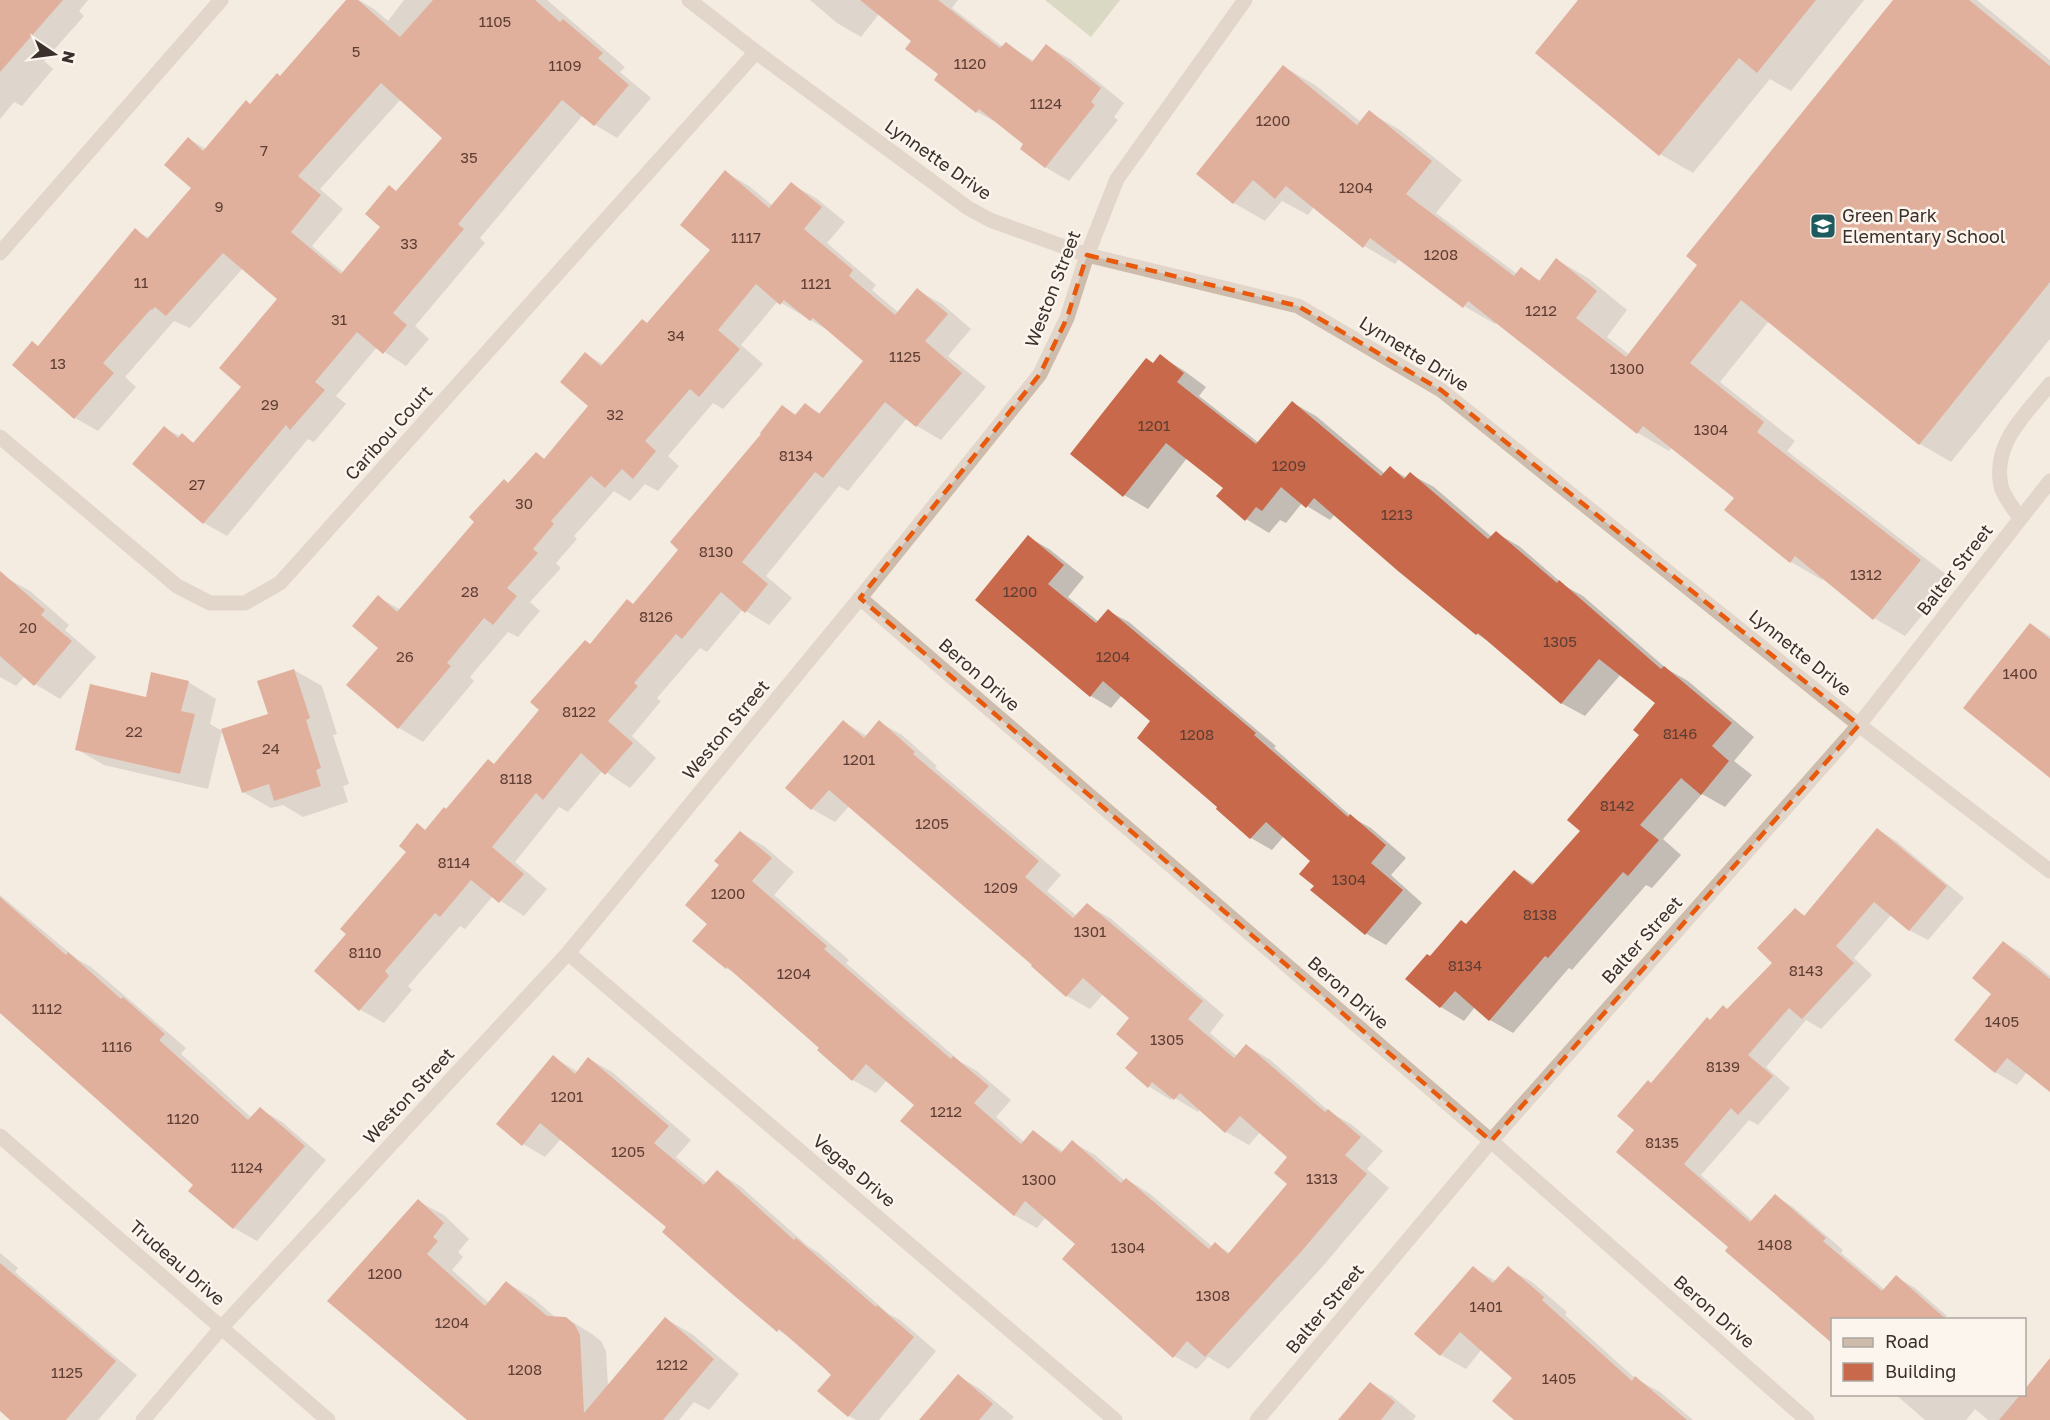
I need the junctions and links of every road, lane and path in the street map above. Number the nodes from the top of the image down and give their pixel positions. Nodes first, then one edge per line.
1 (220, 0) edge
2 (689, 0) edge
3 (1245, 0) edge
4 (756, 52) junction
5 (0, 253) edge
6 (1087, 255) junction
7 (2050, 384) edge
8 (0, 437) edge
9 (2050, 481) edge
10 (2020, 518) junction
11 (860, 598) junction
12 (1859, 725) junction
13 (2050, 871) edge
14 (568, 952) junction
15 (0, 1136) edge
16 (1491, 1142) junction
17 (222, 1327) junction
18 (143, 1420) edge
19 (328, 1420) edge
20 (1115, 1420) edge
21 (1257, 1420) edge
22 (1807, 1420) edge

1 - 5 street
2 - 4 street, Lynnette Drive
3 - 6 street, Weston Street
4 - 6 street, Lynnette Drive
4 - 8 street, Caribou Court
6 - 11 street, Weston Street
6 - 12 street, Lynnette Drive
7 - 10 street
9 - 10 street, Balter Street
10 - 12 street, Balter Street
11 - 14 street, Weston Street
11 - 16 street, Beron Drive
12 - 13 street, Lynnette Drive
12 - 16 street, Balter Street
14 - 17 street, Weston Street
14 - 20 street, Vegas Drive
15 - 17 street, Trudeau Drive
16 - 21 street, Balter Street
16 - 22 street, Beron Drive
17 - 18 street, Weston Street
17 - 19 street, Trudeau Drive

